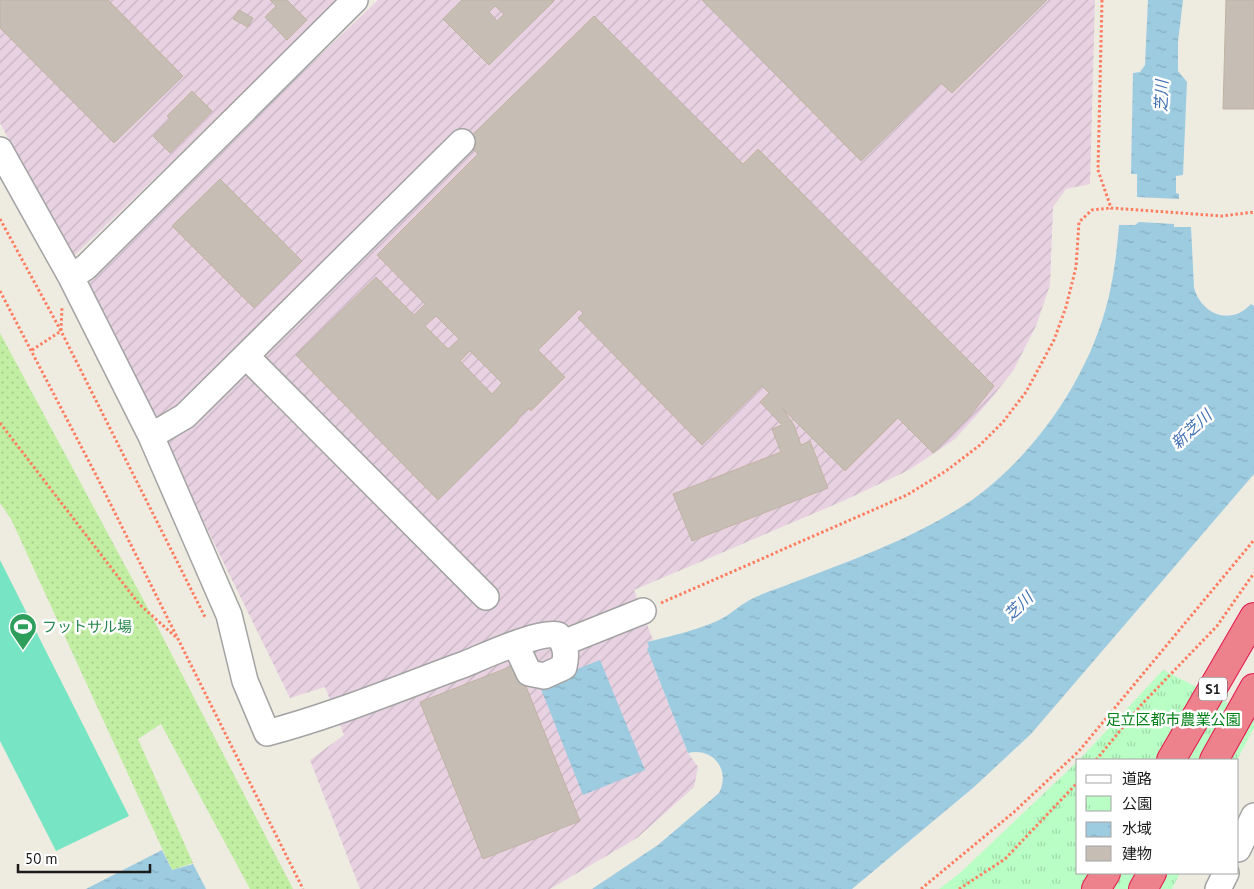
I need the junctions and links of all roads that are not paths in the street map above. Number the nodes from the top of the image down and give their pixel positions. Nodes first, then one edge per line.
1 (355, 0) edge
2 (462, 142) dead end
3 (0, 150) edge
4 (71, 277) junction
5 (246, 356) junction
6 (151, 436) junction
7 (486, 597) dead end
8 (643, 611) road end
9 (1254, 617) edge
10 (1254, 623) edge
11 (563, 642) junction
12 (516, 645) junction
13 (1254, 688) edge
14 (1172, 759) edge
15 (1190, 759) edge
16 (1215, 759) edge
17 (1254, 816) edge
18 (1239, 847) edge
19 (1105, 874) edge
20 (1123, 874) edge
21 (1151, 874) edge
22 (1226, 874) edge
23 (1096, 889) edge
24 (1115, 889) edge
25 (1143, 889) edge
26 (1218, 889) edge

1 - 4 street
2 - 5 street
3 - 4 street
4 - 6 street
5 - 6 street
5 - 7 street
6 - 12 street
8 - 11 street
9 - 14 highway, S1
10 - 15 highway
11 - 12 street
11 - 12 street
13 - 16 highway, S1
17 - 18 street
19 - 23 highway
20 - 24 highway
21 - 25 highway
22 - 26 street

